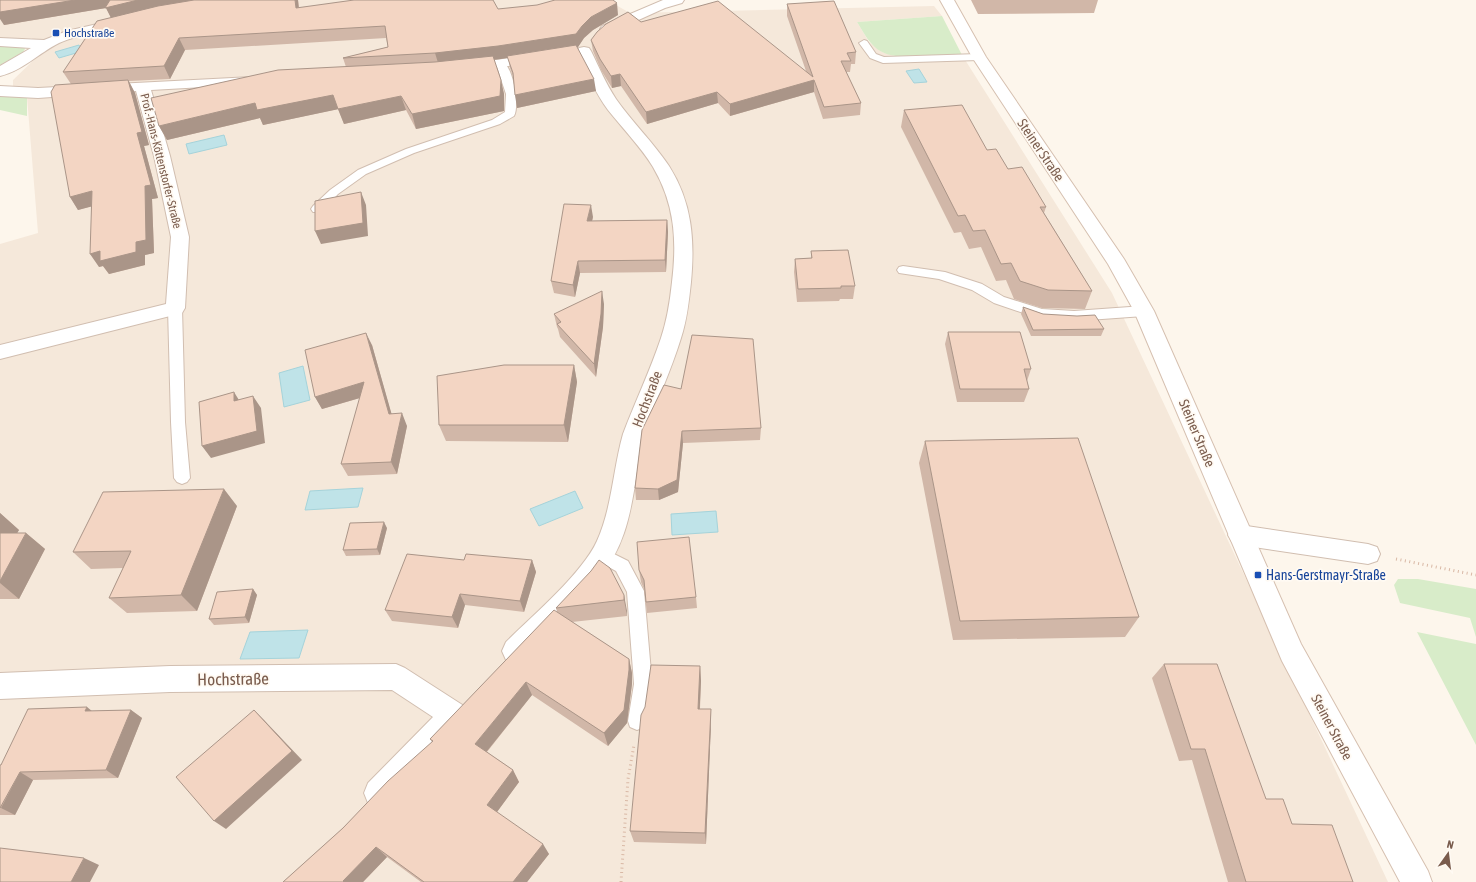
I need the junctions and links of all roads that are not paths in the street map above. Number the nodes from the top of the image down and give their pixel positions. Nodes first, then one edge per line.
1 (677, 0) edge
2 (947, 0) edge
3 (134, 20) edge
4 (0, 42) edge
5 (864, 43) dead end
6 (46, 44) junction
7 (554, 56) edge
8 (979, 57) junction
9 (501, 64) junction
10 (453, 70) edge
11 (0, 72) edge
12 (267, 80) edge
13 (142, 86) junction
14 (0, 91) edge
15 (317, 209) edge
16 (903, 270) dead end
17 (175, 308) junction
18 (1144, 311) junction
19 (0, 352) edge
20 (182, 478) dead end
21 (1240, 535) junction
22 (1368, 554) road end
23 (602, 555) junction
24 (503, 664) edge
25 (0, 686) edge
26 (637, 721) road end
27 (366, 805) edge
28 (1417, 882) edge

1 - 23 street, Hochstraße
2 - 8 street, Steiner Straße
3 - 6 street
4 - 6 street
5 - 8 lane
6 - 11 street
7 - 9 street
8 - 18 street, Steiner Straße
9 - 10 street
9 - 15 lane
12 - 13 street
13 - 14 street
13 - 17 street, Prof.-Hans-Köttenstorfer-Straße
16 - 18 lane
17 - 19 street
17 - 20 lane, Prof.-Hans-Köttenstorfer-Straße
18 - 21 street, Steiner Straße
21 - 22 street
21 - 28 street, Steiner Straße
23 - 24 street, Hochstraße
23 - 26 lane
25 - 27 street, Hochstraße

